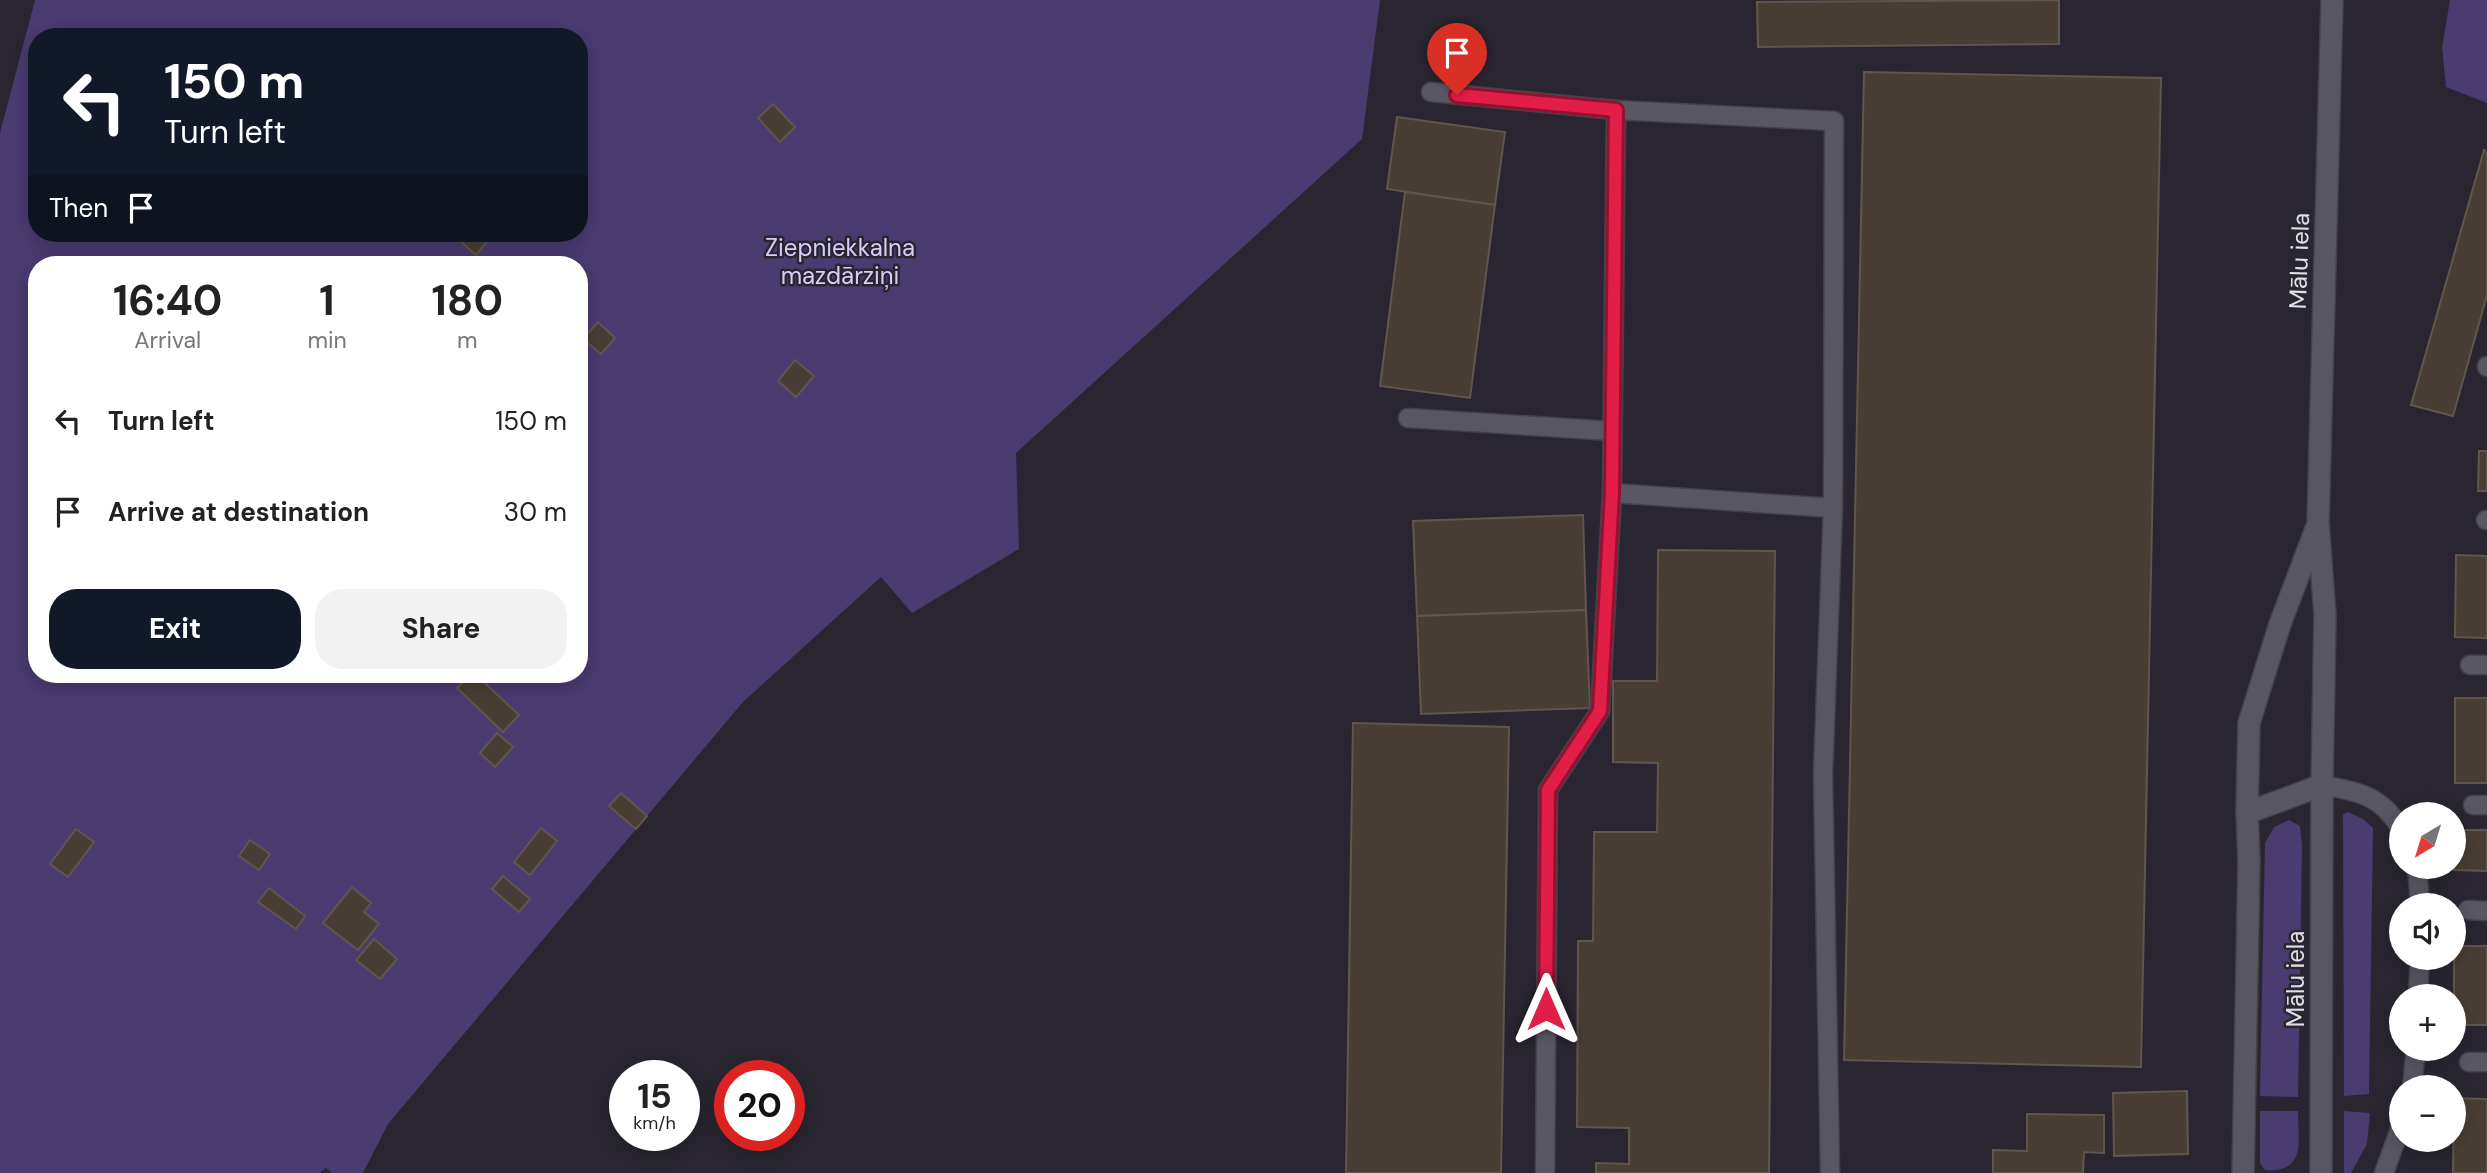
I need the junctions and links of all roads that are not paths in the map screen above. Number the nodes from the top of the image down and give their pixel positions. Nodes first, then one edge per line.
1 (2332, 0) edge
2 (1431, 92) dead end
3 (1616, 110) junction
4 (1408, 418) dead end
5 (1612, 431) junction
6 (1612, 493) junction
7 (1833, 508) junction
8 (2318, 523) junction
9 (2322, 785) junction
10 (2389, 811) edge
11 (2247, 813) junction
12 (2468, 910) dead end
13 (2487, 911) edge
14 (2392, 1152) edge
15 (1545, 1173) edge
16 (1830, 1173) edge
17 (2243, 1173) edge
18 (2321, 1173) edge
19 (2384, 1173) edge

1 - 8 street, Mālu iela
2 - 3 lane
3 - 5 lane
3 - 7 lane
4 - 5 lane
5 - 6 lane
6 - 7 lane
6 - 15 lane
7 - 16 lane
8 - 9 street, Mālu iela
8 - 11 street, Mālu iela
9 - 10 lane
9 - 11 street
9 - 18 street, Mālu iela
11 - 17 street, Mālu iela
12 - 13 lane
14 - 19 lane

